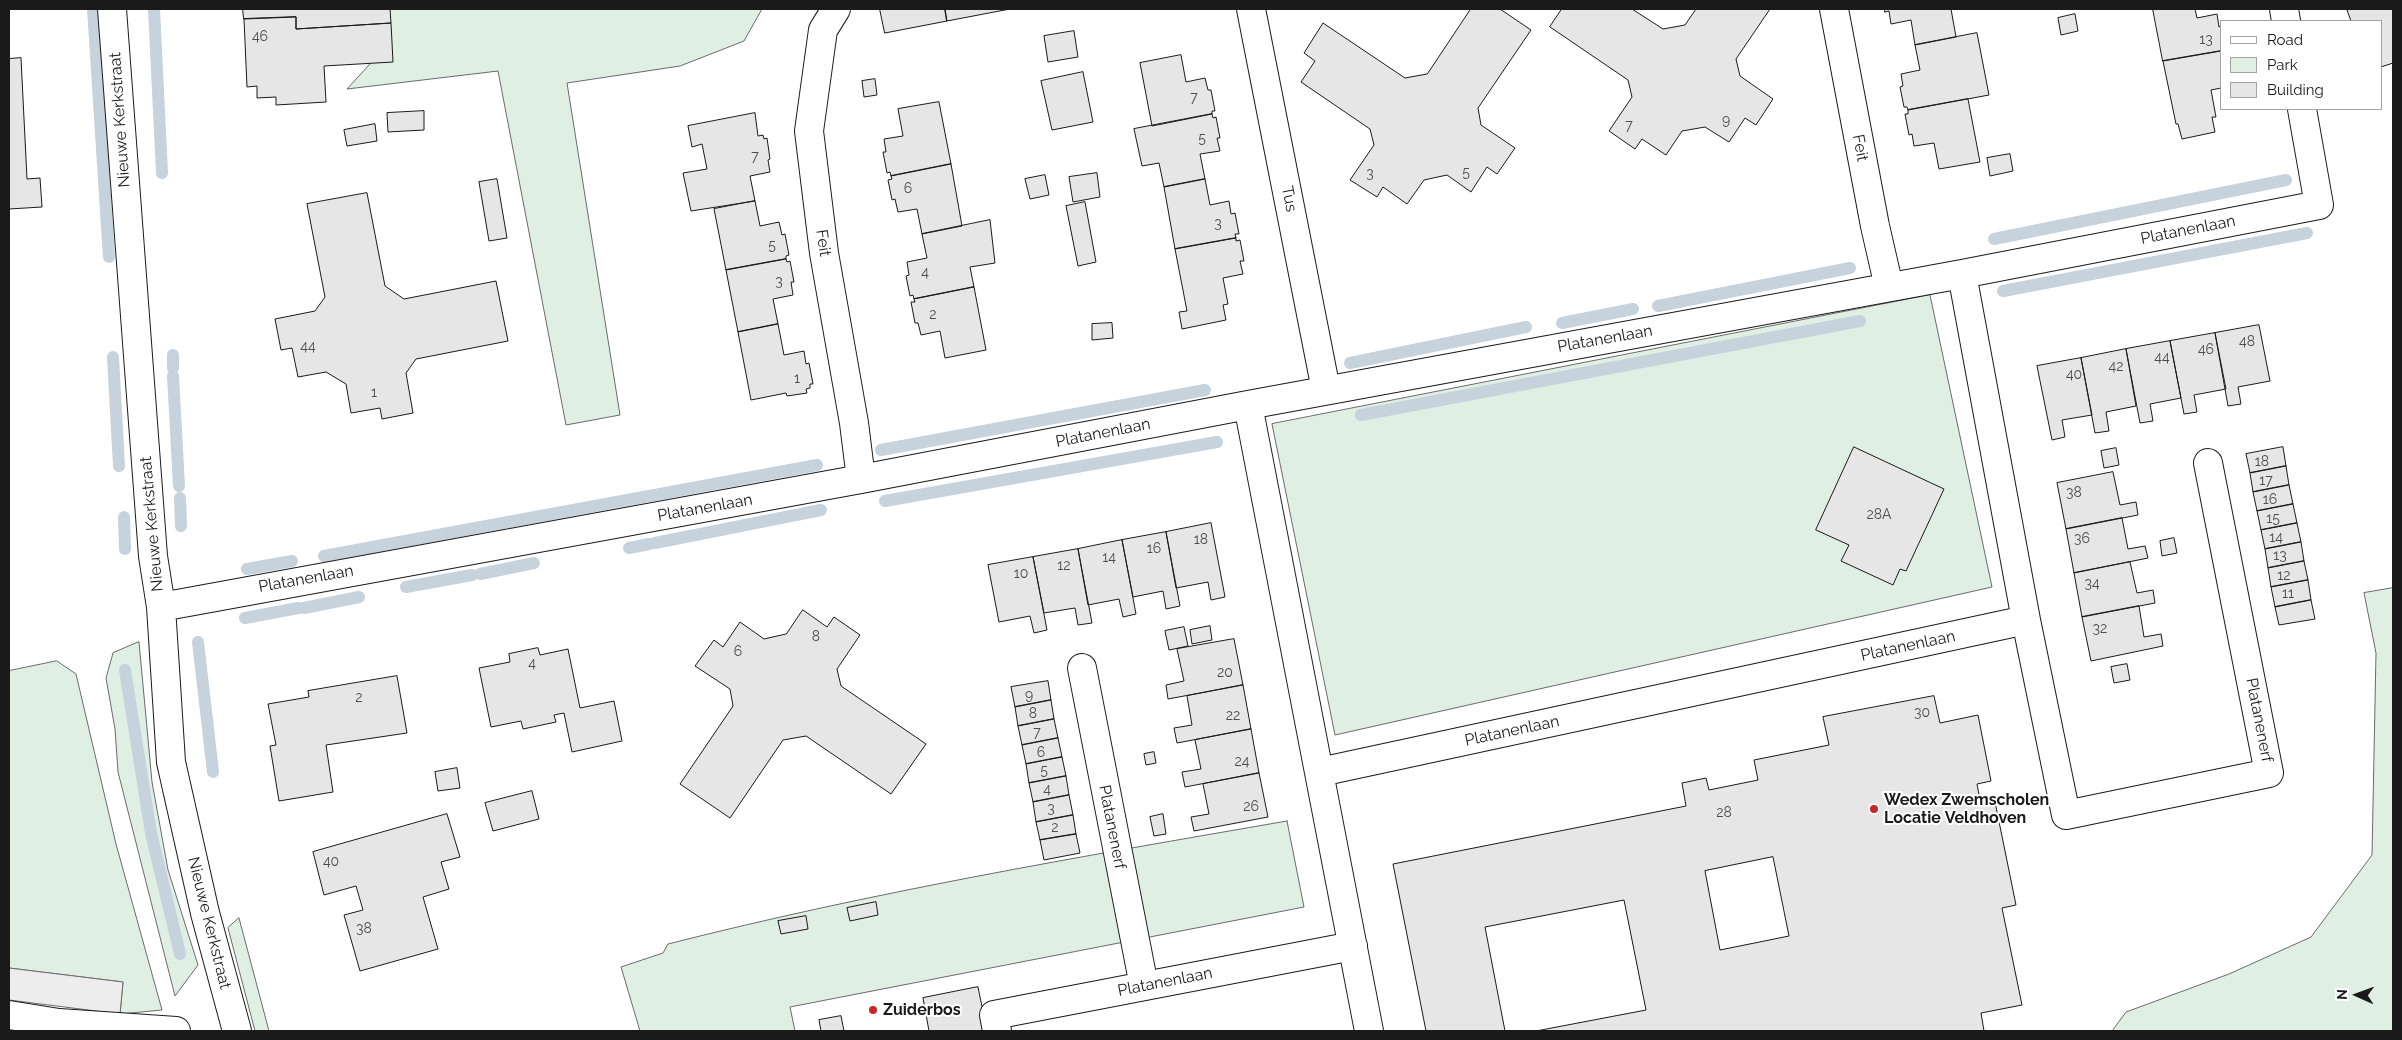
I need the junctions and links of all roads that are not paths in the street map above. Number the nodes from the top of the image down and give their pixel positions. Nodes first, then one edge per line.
1 (112, 9) edge
2 (836, 9) edge
3 (1251, 9) edge
4 (1834, 9) edge
5 (2302, 110) edge
6 (1962, 274) junction
7 (1889, 288) junction
8 (1326, 390) junction
9 (1248, 405) junction
10 (2208, 463) dead end
11 (861, 479) junction
12 (161, 607) junction
13 (2026, 620) junction
14 (1082, 668) dead end
15 (1320, 772) junction
16 (1353, 946) junction
17 (1144, 986) junction
18 (9, 1015) edge
19 (176, 1031) edge
20 (237, 1031) edge
21 (997, 1031) edge
22 (1369, 1031) edge

1 - 12 street, Nieuwe Kerkstraat
2 - 11 street, Feit
3 - 8 street, Tus
4 - 7 street, Feit
5 - 6 street, Platanenlaan
6 - 7 street, Platanenlaan
6 - 13 street
7 - 8 street, Platanenlaan
8 - 9 street, Platanenlaan
9 - 11 street, Platanenlaan
9 - 15 street
10 - 13 street, Platanenerf
11 - 12 street, Platanenlaan
12 - 20 street, Nieuwe Kerkstraat
13 - 15 street, Platanenlaan
14 - 17 street, Platanenerf
15 - 16 street
16 - 17 street, Platanenlaan
16 - 22 street
17 - 21 street, Platanenlaan
18 - 19 street

